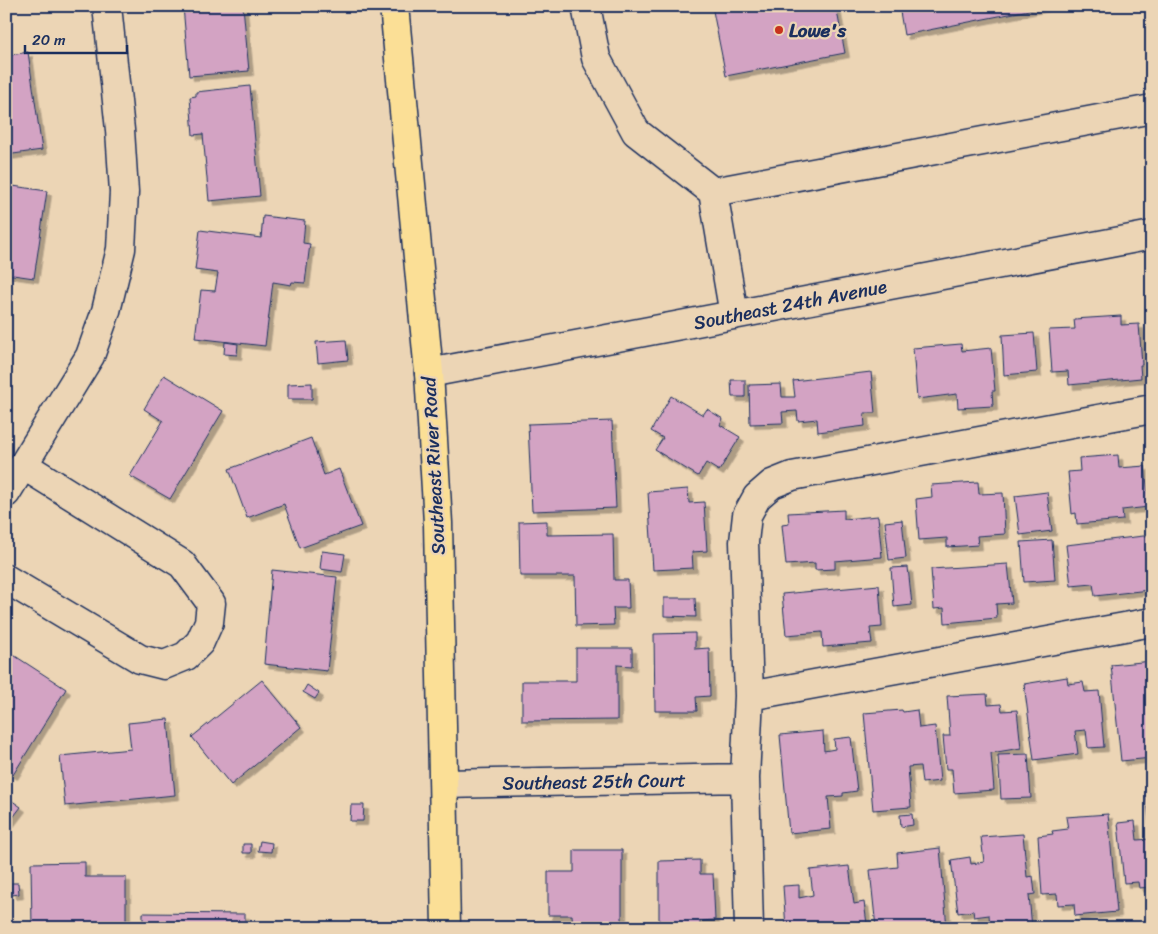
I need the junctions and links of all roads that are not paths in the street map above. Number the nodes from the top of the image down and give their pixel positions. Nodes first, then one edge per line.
1 (107, 6) edge
2 (394, 6) edge
3 (586, 6) edge
4 (1152, 109) edge
5 (713, 192) junction
6 (1152, 236) edge
7 (734, 315) junction
8 (429, 373) junction
9 (1152, 409) edge
10 (23, 465) junction
11 (6, 493) edge
12 (6, 579) edge
13 (1152, 622) edge
14 (749, 696) junction
15 (745, 778) junction
16 (444, 784) junction
17 (446, 928) edge
18 (749, 928) edge

1 - 10 street
2 - 8 main road, Southeast River Road
3 - 5 street
4 - 5 street
5 - 7 street
6 - 7 street, Southeast 24th Avenue
7 - 8 street, Southeast 24th Avenue
8 - 16 main road, Southeast River Road
9 - 14 street
10 - 11 street
10 - 12 street
13 - 14 street
14 - 15 street
15 - 16 street, Southeast 25th Court
15 - 18 street
16 - 17 main road, Southeast River Road

